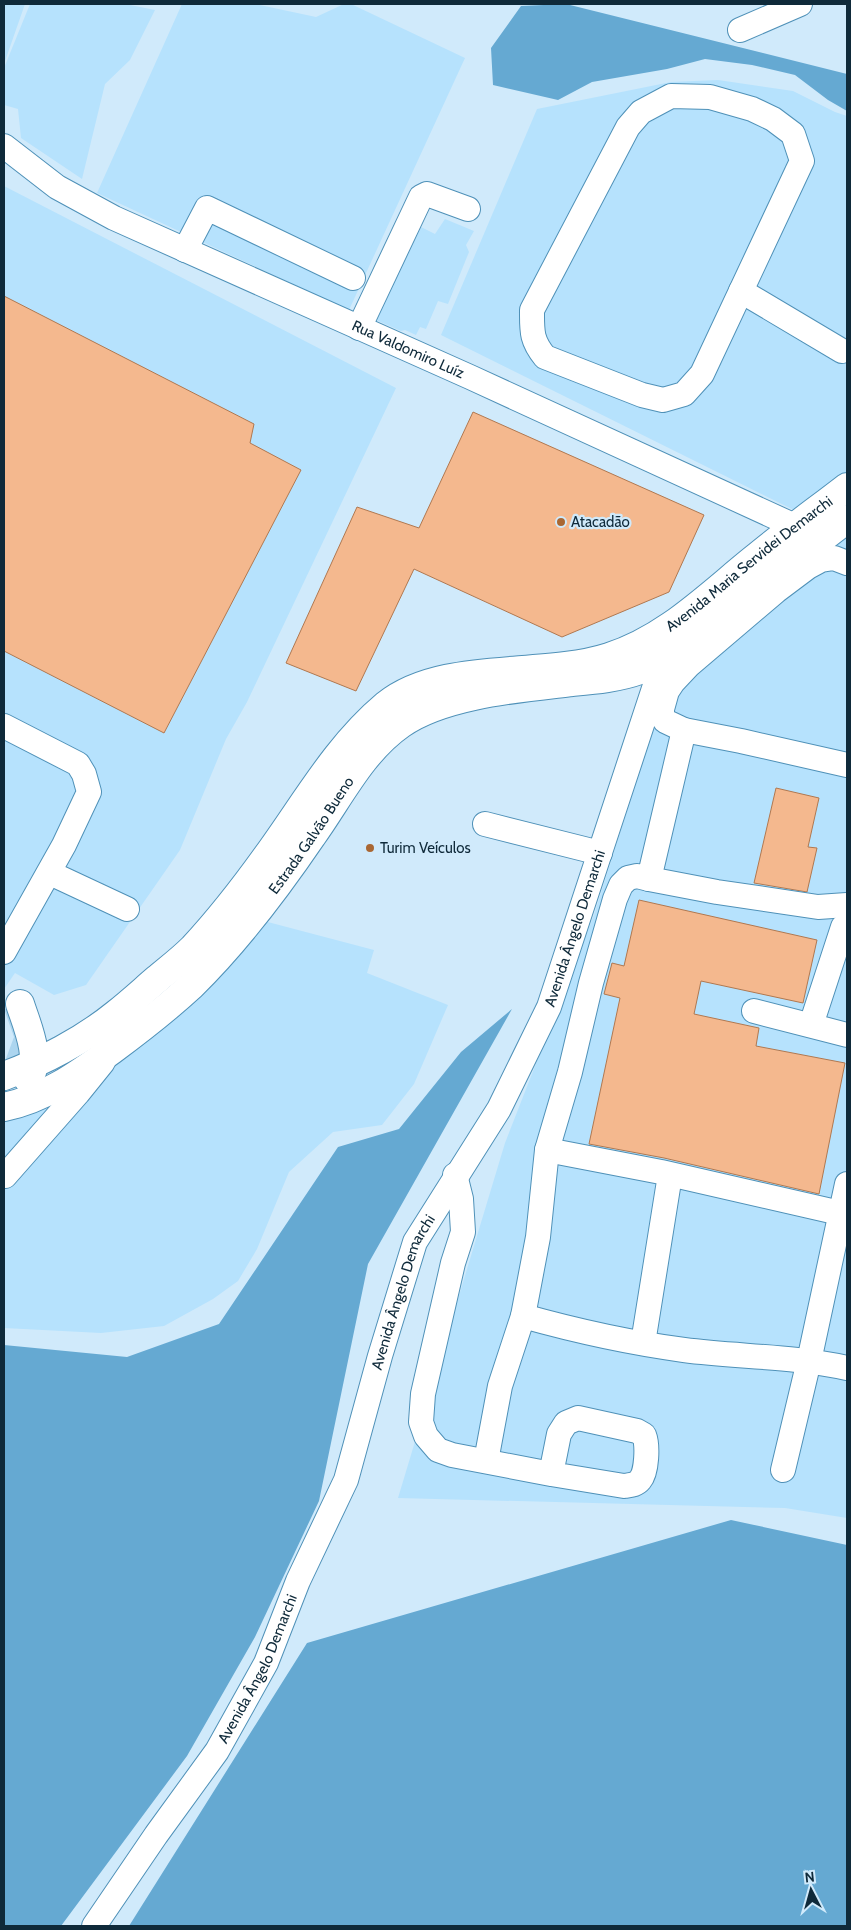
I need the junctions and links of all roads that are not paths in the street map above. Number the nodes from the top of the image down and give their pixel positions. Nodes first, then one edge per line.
1 (800, 4) edge
2 (740, 30) dead end
3 (4, 146) edge
4 (468, 209) dead end
5 (185, 250) junction
6 (353, 278) dead end
7 (741, 291) junction
8 (360, 328) junction
9 (842, 351) dead end
10 (847, 487) edge
11 (847, 518) edge
12 (808, 534) junction
13 (844, 559) edge
14 (658, 649) junction
15 (4, 726) edge
16 (684, 730) junction
17 (847, 765) edge
18 (485, 824) dead end
19 (600, 853) junction
20 (50, 873) junction
21 (649, 879) junction
22 (127, 909) dead end
23 (846, 921) edge
24 (4, 952) edge
25 (20, 1004) dead end
26 (754, 1011) dead end
27 (811, 1026) junction
28 (847, 1035) edge
29 (110, 1051) junction
30 (34, 1063) junction
31 (4, 1076) edge
32 (4, 1093) edge
33 (4, 1107) edge
34 (547, 1150) junction
35 (670, 1174) junction
36 (455, 1175) junction
37 (5, 1176) edge
38 (847, 1184) edge
39 (840, 1213) junction
40 (523, 1316) junction
41 (643, 1343) junction
42 (810, 1361) junction
43 (847, 1368) edge
44 (486, 1462) junction
45 (783, 1470) dead end
46 (551, 1474) dead end
47 (94, 1926) edge

1 - 2 street
3 - 5 street, Rua Valdomiro Luíz
4 - 8 street
5 - 6 street
5 - 8 street, Rua Valdomiro Luíz
7 - 7 street
7 - 9 street
8 - 12 street, Rua Valdomiro Luíz
10 - 12 main road, Avenida Maria Servidei Demarchi
11 - 12 main road, Avenida Maria Servidei Demarchi
12 - 14 main road, Avenida Maria Servidei Demarchi
13 - 16 street
14 - 19 street, Avenida Ângelo Demarchi
14 - 29 main road, Estrada Galvão Bueno
14 - 30 main road, Estrada Galvão Bueno
15 - 20 street
16 - 17 street
16 - 21 street
18 - 19 street
19 - 36 street, Avenida Ângelo Demarchi
20 - 22 street
20 - 24 street
21 - 23 street
21 - 34 street
23 - 27 street
25 - 30 main road
26 - 27 street
27 - 28 street
29 - 33 main road, Estrada Galvão Bueno
29 - 37 street
30 - 31 main road, Estrada Galvão Bueno
30 - 32 main road
34 - 35 street
34 - 40 street
35 - 39 street
35 - 41 street
36 - 44 street
36 - 47 street, Avenida Ângelo Demarchi
38 - 39 street
39 - 42 street
40 - 41 street
40 - 44 street
41 - 42 street
42 - 43 street
42 - 45 street
44 - 46 street

